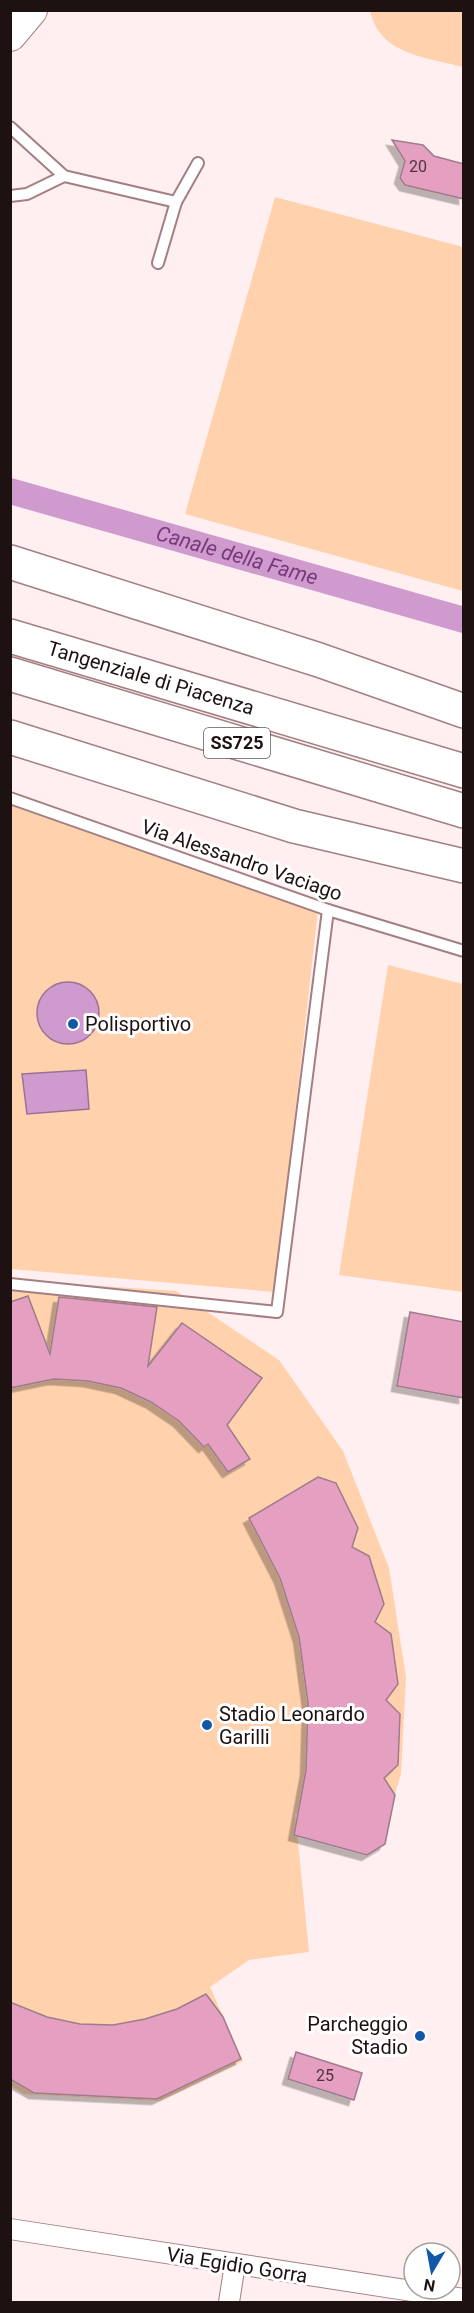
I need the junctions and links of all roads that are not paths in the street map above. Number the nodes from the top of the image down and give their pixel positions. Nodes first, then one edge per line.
1 (31, 10) edge
2 (10, 35) edge
3 (10, 127) edge
4 (198, 163) dead end
5 (64, 176) junction
6 (10, 196) edge
7 (176, 202) junction
8 (158, 263) dead end
9 (10, 562) edge
10 (10, 636) edge
11 (10, 674) edge
12 (464, 711) edge
13 (10, 737) edge
14 (464, 771) edge
15 (10, 798) edge
16 (464, 811) edge
17 (464, 866) edge
18 (328, 910) junction
19 (464, 951) edge
20 (10, 1284) edge
21 (10, 2229) edge
22 (235, 2264) junction
23 (387, 2295) edge
24 (402, 2296) edge
25 (229, 2302) edge

1 - 2 main road
3 - 5 lane
4 - 7 lane
5 - 6 lane
5 - 7 lane
7 - 8 lane
9 - 12 highway
10 - 14 highway, Tangenziale di Piacenza / SS725
11 - 16 highway, Tangenziale di Piacenza / SS725
13 - 17 highway
15 - 18 lane, Via Alessandro Vaciago
18 - 19 lane, Via Alessandro Vaciago
18 - 20 lane
21 - 22 street, Via Egidio Gorra
22 - 23 street, Via Egidio Gorra
22 - 25 street
23 - 24 street, Via Egidio Gorra

